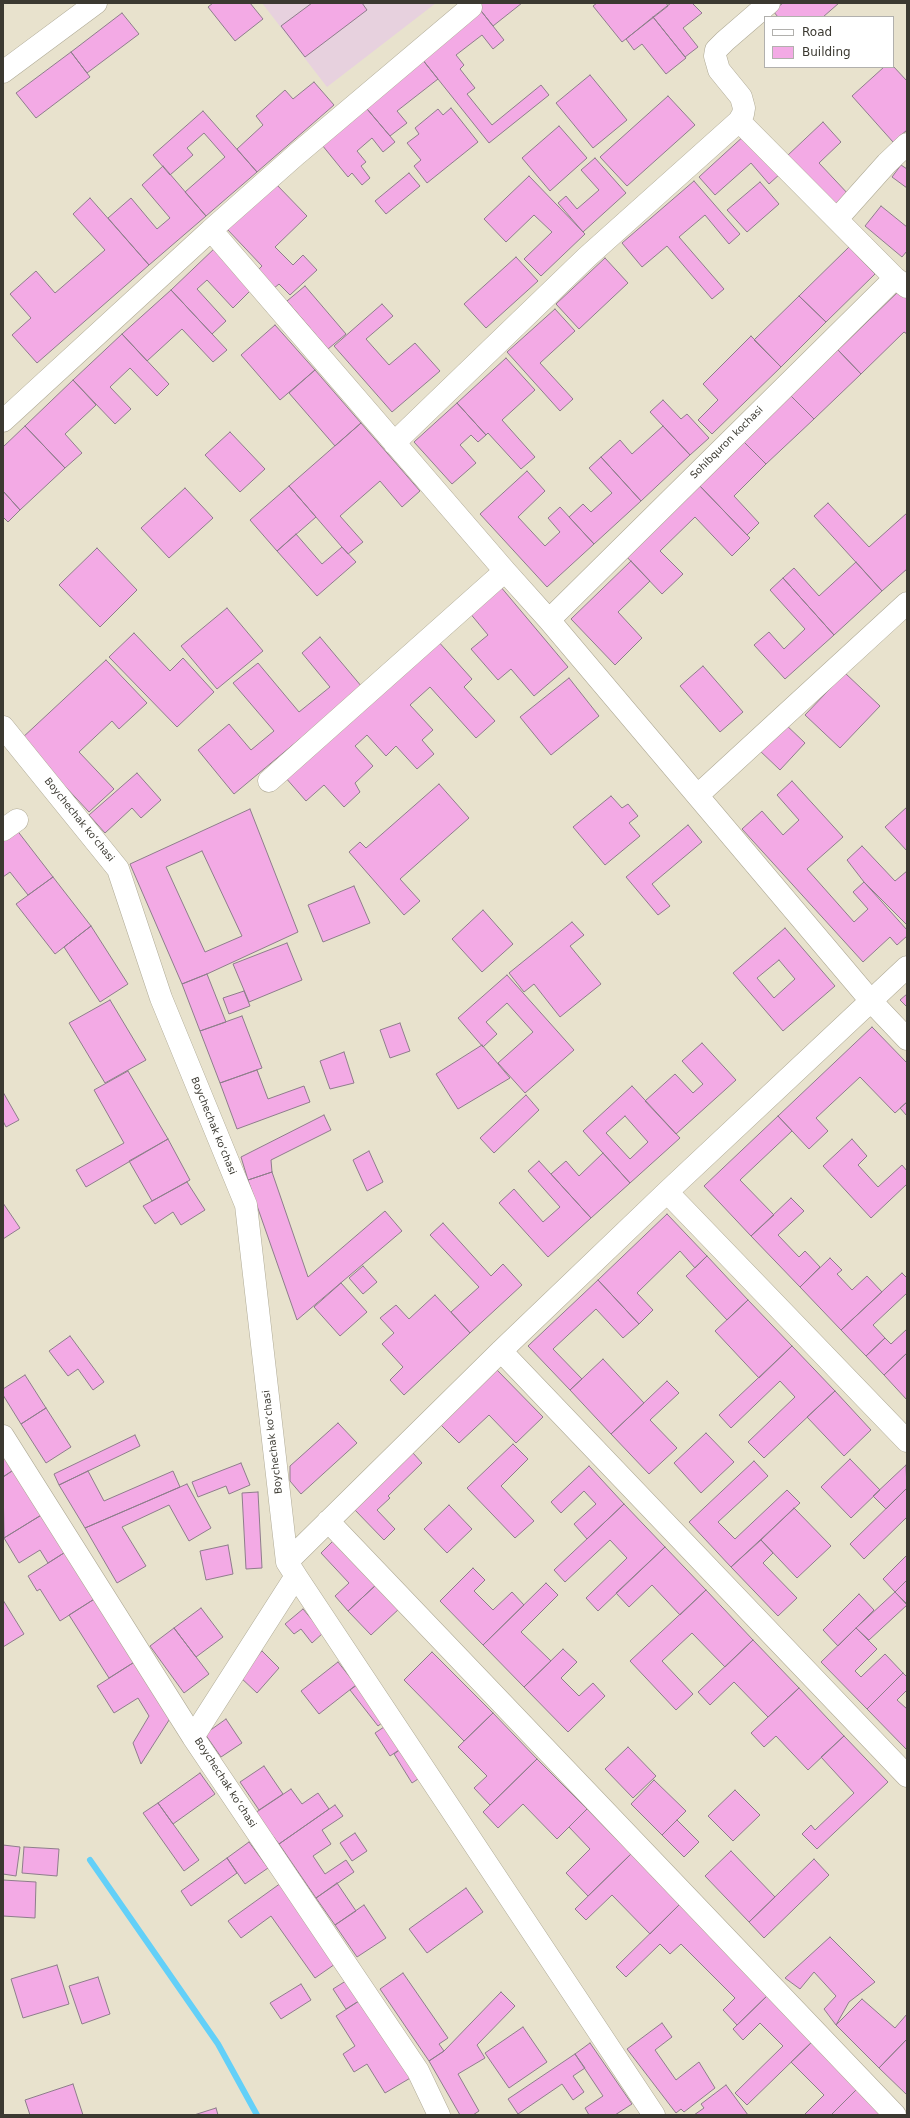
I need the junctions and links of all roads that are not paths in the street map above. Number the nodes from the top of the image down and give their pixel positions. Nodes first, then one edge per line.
1 (96, 3) edge
2 (769, 3) edge
3 (472, 4) edge
4 (3, 72) edge
5 (739, 120) junction
6 (907, 144) edge
7 (837, 219) junction
8 (210, 230) junction
9 (901, 282) edge
10 (3, 421) edge
11 (394, 443) junction
12 (505, 571) junction
13 (907, 604) edge
14 (549, 620) junction
15 (3, 727) edge
16 (269, 781) dead end
17 (698, 795) junction
18 (907, 967) edge
19 (871, 1001) junction
20 (907, 1039) edge
21 (667, 1192) junction
22 (501, 1352) junction
23 (3, 1436) edge
24 (907, 1441) edge
25 (328, 1521) junction
26 (292, 1569) junction
27 (193, 1737) junction
28 (907, 1776) edge
29 (440, 2115) edge
30 (654, 2115) edge
31 (894, 2115) edge

1 - 4 street
2 - 5 street
3 - 8 street
5 - 7 street
5 - 11 street
6 - 7 street
7 - 9 street
8 - 10 street
8 - 11 street
9 - 14 street, Sohibquron kochasi
11 - 12 street
12 - 14 street
12 - 16 street
13 - 17 street
14 - 17 street
15 - 26 street, Boychechak koʻchasi
17 - 19 street
18 - 19 street
19 - 20 street
19 - 21 street
21 - 22 street
21 - 24 street
22 - 25 street
22 - 28 street
23 - 27 street
25 - 26 street
25 - 31 street
26 - 27 street, Boychechak koʻchasi
26 - 30 street
27 - 29 street, Boychechak koʻchasi

